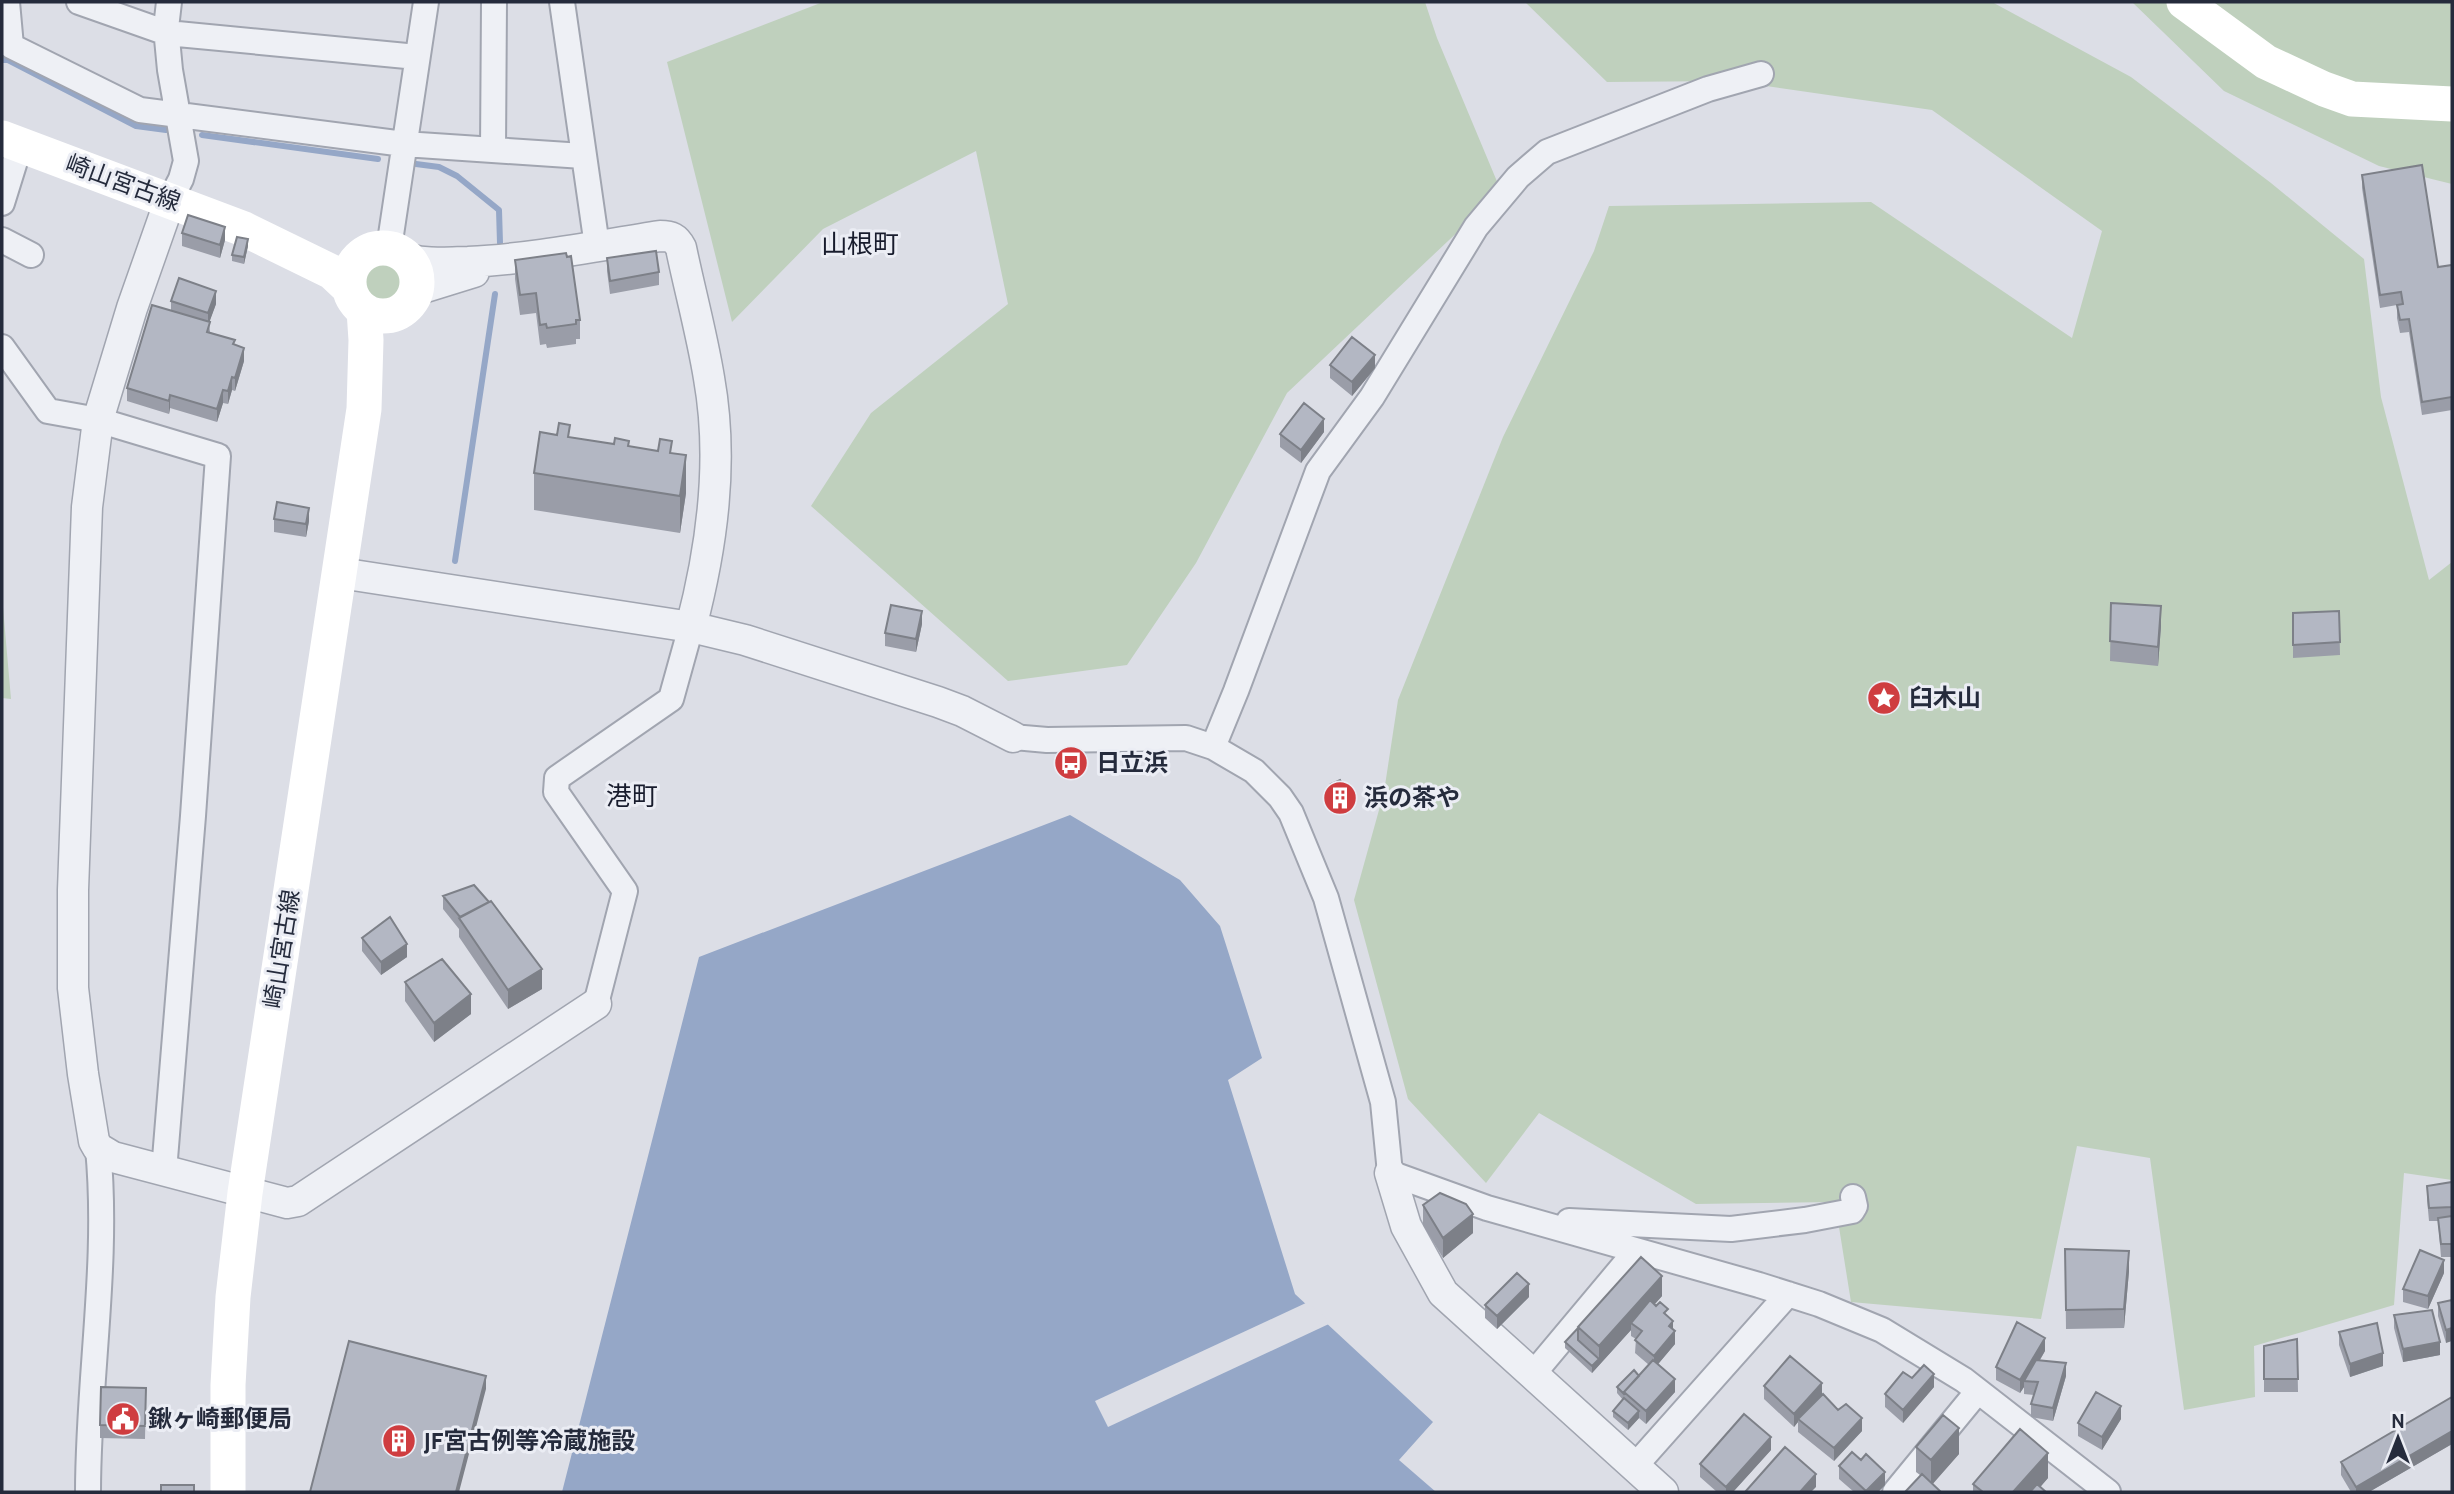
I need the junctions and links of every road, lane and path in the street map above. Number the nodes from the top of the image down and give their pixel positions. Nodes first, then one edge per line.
1 (7, 2) edge
2 (79, 2) edge
3 (169, 2) edge
4 (426, 2) edge
5 (494, 2) edge
6 (562, 2) edge
7 (2184, 2) edge
8 (167, 33) junction
9 (7, 47) edge
10 (417, 57) junction
11 (1761, 74) dead end
12 (2452, 104) edge
13 (178, 116) junction
14 (11, 141) edge
15 (404, 144) junction
16 (493, 149) junction
17 (583, 156) junction
18 (170, 200) junction
19 (2, 203) edge
20 (2, 240) edge
21 (597, 246) junction
22 (31, 255) dead end
23 (383, 281) junction
24 (2, 347) edge
25 (98, 420) junction
26 (340, 573) junction
27 (691, 627) junction
28 (1013, 737) joint
29 (1213, 747) junction
30 (596, 1004) joint
31 (98, 1148) junction
32 (164, 1171) junction
33 (1390, 1173) junction
34 (245, 1192) junction
35 (1853, 1197) dead end
36 (1530, 1220) junction
37 (1636, 1251) junction
38 (1788, 1294) junction
39 (1533, 1374) junction
40 (1978, 1391) junction
41 (1635, 1466) junction
42 (88, 1492) edge
43 (228, 1492) edge
44 (1663, 1492) edge
45 (1895, 1492) edge
46 (2108, 1492) edge

1 - 9 street
2 - 8 street
3 - 8 street
4 - 10 street
5 - 16 street
6 - 17 street
7 - 12 main road
8 - 10 street
8 - 13 street
9 - 13 street
10 - 15 street
11 - 29 street
13 - 15 street
13 - 18 street
14 - 18 main road, 崎山宮古線
14 - 19 street
15 - 16 street
15 - 23 street
16 - 17 street
17 - 21 street
18 - 23 main road, 崎山宮古線
18 - 25 street
20 - 22 street
21 - 23 street
21 - 27 street
23 - 26 main road, 崎山宮古線
24 - 25 street
25 - 31 street
25 - 32 street
26 - 27 street
26 - 34 main road, 崎山宮古線
27 - 28 street
27 - 30 street
28 - 29 street
29 - 33 street
30 - 34 street
31 - 32 street
31 - 42 street
32 - 34 street
33 - 36 street
33 - 39 street
34 - 43 main road, 崎山宮古線
35 - 36 street
36 - 37 street
37 - 38 street
37 - 39 street
38 - 40 street
38 - 41 street
39 - 41 street
40 - 45 street
40 - 46 street
41 - 44 street

